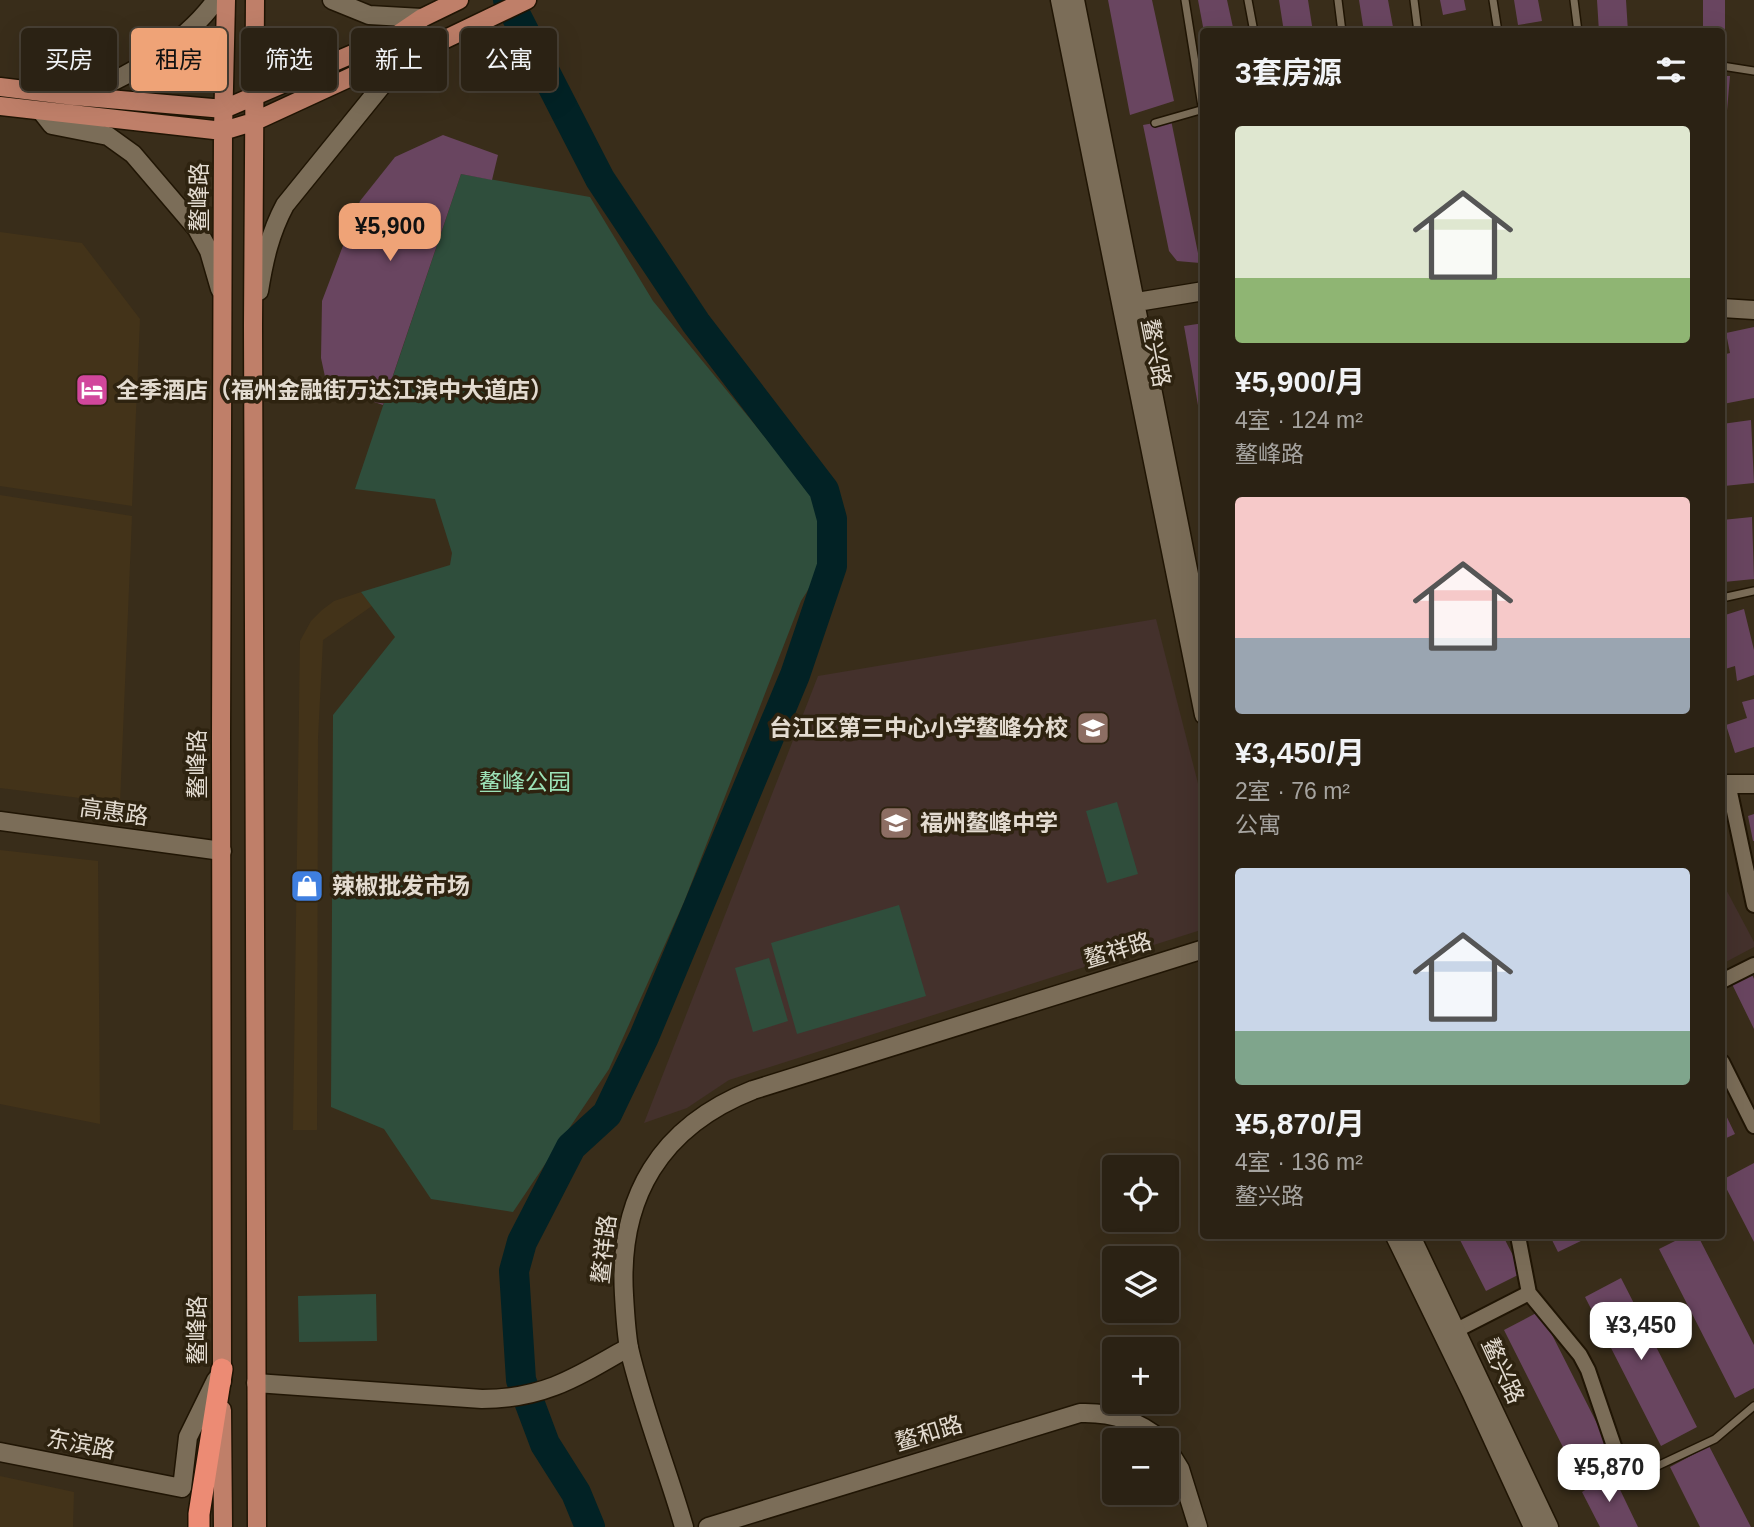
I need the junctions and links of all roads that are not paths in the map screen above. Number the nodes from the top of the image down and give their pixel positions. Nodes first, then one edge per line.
1 (216, 0) edge
2 (226, 0) edge
3 (255, 0) edge
4 (332, 0) edge
5 (459, 0) edge
6 (527, 0) edge
7 (1060, 0) edge
8 (1075, 0) edge
9 (1185, 0) edge
10 (1248, 0) edge
11 (1338, 0) edge
12 (1414, 0) edge
13 (1493, 0) edge
14 (1574, 0) edge
15 (422, 18) junction
16 (1253, 28) edge
17 (1342, 28) edge
18 (1418, 28) edge
19 (1497, 28) edge
20 (1578, 28) edge
21 (447, 38) edge
22 (1725, 66) edge
23 (1754, 71) edge
24 (351, 77) edge
25 (0, 87) edge
26 (377, 91) edge
27 (1200, 92) edge
28 (74, 96) junction
29 (254, 98) junction
30 (0, 106) edge
31 (224, 109) junction
32 (41, 111) junction
33 (1200, 111) edge
34 (253, 122) junction
35 (1155, 123) dead end
36 (223, 131) junction
37 (1200, 292) edge
38 (224, 300) junction
39 (1129, 304) junction
40 (1725, 309) edge
41 (1754, 310) edge
42 (253, 326) junction
43 (1754, 591) edge
44 (1725, 597) edge
45 (1193, 604) edge
46 (1200, 633) edge
47 (1200, 675) edge
48 (1725, 784) edge
49 (1754, 784) edge
50 (0, 821) edge
51 (222, 851) junction
52 (1754, 905) edge
53 (1200, 950) edge
54 (1754, 965) edge
55 (1725, 980) edge
56 (1725, 1068) edge
57 (1754, 1126) edge
58 (1397, 1239) edge
59 (1412, 1239) edge
60 (1519, 1239) edge
61 (1529, 1293) junction
62 (1451, 1334) junction
63 (629, 1347) junction
64 (222, 1369) junction
65 (256, 1383) junction
66 (1754, 1406) edge
67 (1144, 1428) edge
68 (0, 1452) edge
69 (1179, 1467) edge
70 (1651, 1469) joint
71 (199, 1521) edge
72 (223, 1527) edge
73 (257, 1527) edge
74 (684, 1527) edge
75 (708, 1527) edge
76 (1198, 1527) edge
77 (1533, 1527) edge
78 (1549, 1527) edge

1 - 28 main road
2 - 31 main road, 鳌峰路
3 - 29 main road
4 - 15 main road
5 - 15 main road
6 - 21 main road
7 - 39 main road, 鳌兴路
8 - 39 main road, 鳌兴路
9 - 27 lane
10 - 16 lane
11 - 17 lane
12 - 18 lane
13 - 19 lane
14 - 20 lane
15 - 29 main road
22 - 23 lane
24 - 34 main road
25 - 28 main road
26 - 42 main road
28 - 31 main road
29 - 31 main road
29 - 34 main road
30 - 32 main road
31 - 36 main road, 鳌峰路
32 - 36 main road
32 - 38 main road
33 - 35 lane
34 - 36 main road
34 - 42 main road
36 - 38 main road, 鳌峰路
37 - 39 main road
38 - 51 main road, 鳌峰路
39 - 45 main road, 鳌兴路
40 - 41 main road
42 - 65 main road
43 - 44 lane
45 - 46 main road, 鳌兴路
45 - 47 main road, 鳌兴路
48 - 49 main road
48 - 52 street
50 - 51 main road, 高惠路
51 - 64 main road, 鳌峰路
53 - 63 main road, 鳌祥路
54 - 55 street
56 - 57 street
58 - 62 main road, 鳌兴路
59 - 62 main road, 鳌兴路
60 - 61 street
61 - 62 street
61 - 70 street
62 - 77 main road, 鳌兴路
62 - 78 main road, 鳌兴路
63 - 65 main road
63 - 74 main road, 鳌祥路
64 - 68 main road, 东滨路
64 - 71 highway
64 - 72 main road, 鳌峰路
65 - 73 main road
66 - 70 lane
67 - 75 main road, 鳌和路
69 - 76 main road

